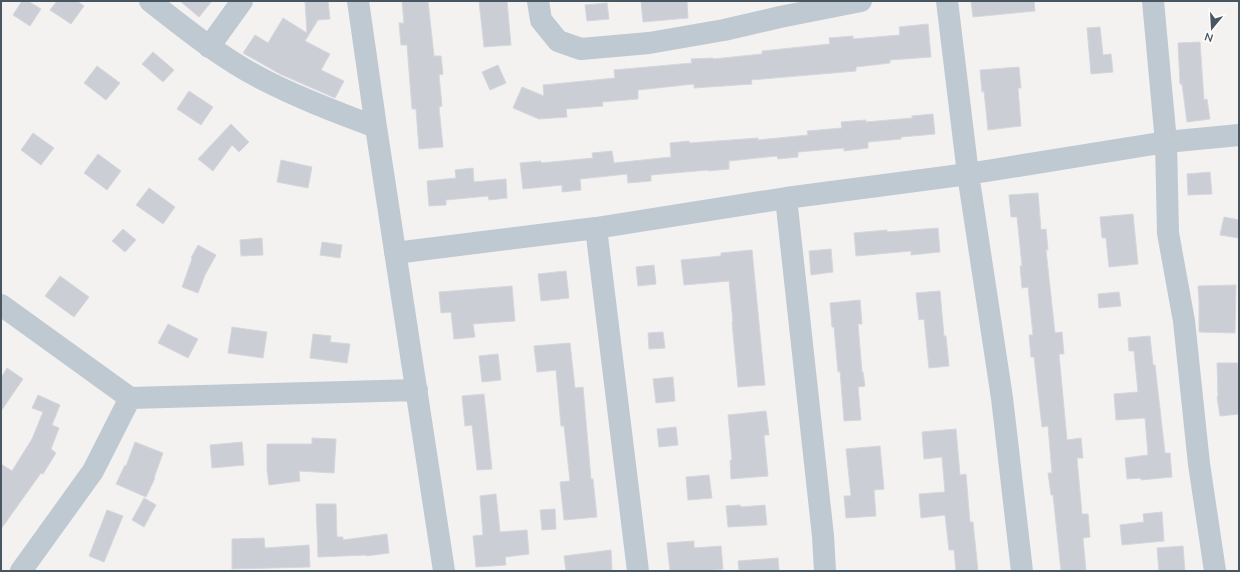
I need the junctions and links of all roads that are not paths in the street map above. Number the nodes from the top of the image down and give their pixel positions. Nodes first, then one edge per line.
1 (150, 1) edge
2 (242, 1) edge
3 (358, 1) edge
4 (538, 1) edge
5 (861, 1) edge
6 (947, 1) edge
7 (1153, 1) edge
8 (778, 9) edge
9 (209, 47) junction
10 (376, 127) junction
11 (1239, 135) edge
12 (1166, 142) junction
13 (968, 174) junction
14 (786, 198) junction
15 (596, 228) junction
16 (395, 253) junction
17 (1, 305) edge
18 (417, 390) junction
19 (130, 398) junction
20 (21, 571) edge
21 (444, 571) edge
22 (638, 571) edge
23 (825, 571) edge
24 (1022, 571) edge
25 (1215, 571) edge

1 - 9 street
2 - 9 street
3 - 10 street
4 - 8 street
5 - 8 street
6 - 13 street
7 - 12 street
9 - 10 street
10 - 16 street
11 - 12 street
12 - 13 street
12 - 25 street
13 - 14 street
13 - 24 street
14 - 15 street
14 - 23 street
15 - 16 street
15 - 22 street
16 - 18 street
17 - 19 street
18 - 19 street
18 - 21 street
19 - 20 street

